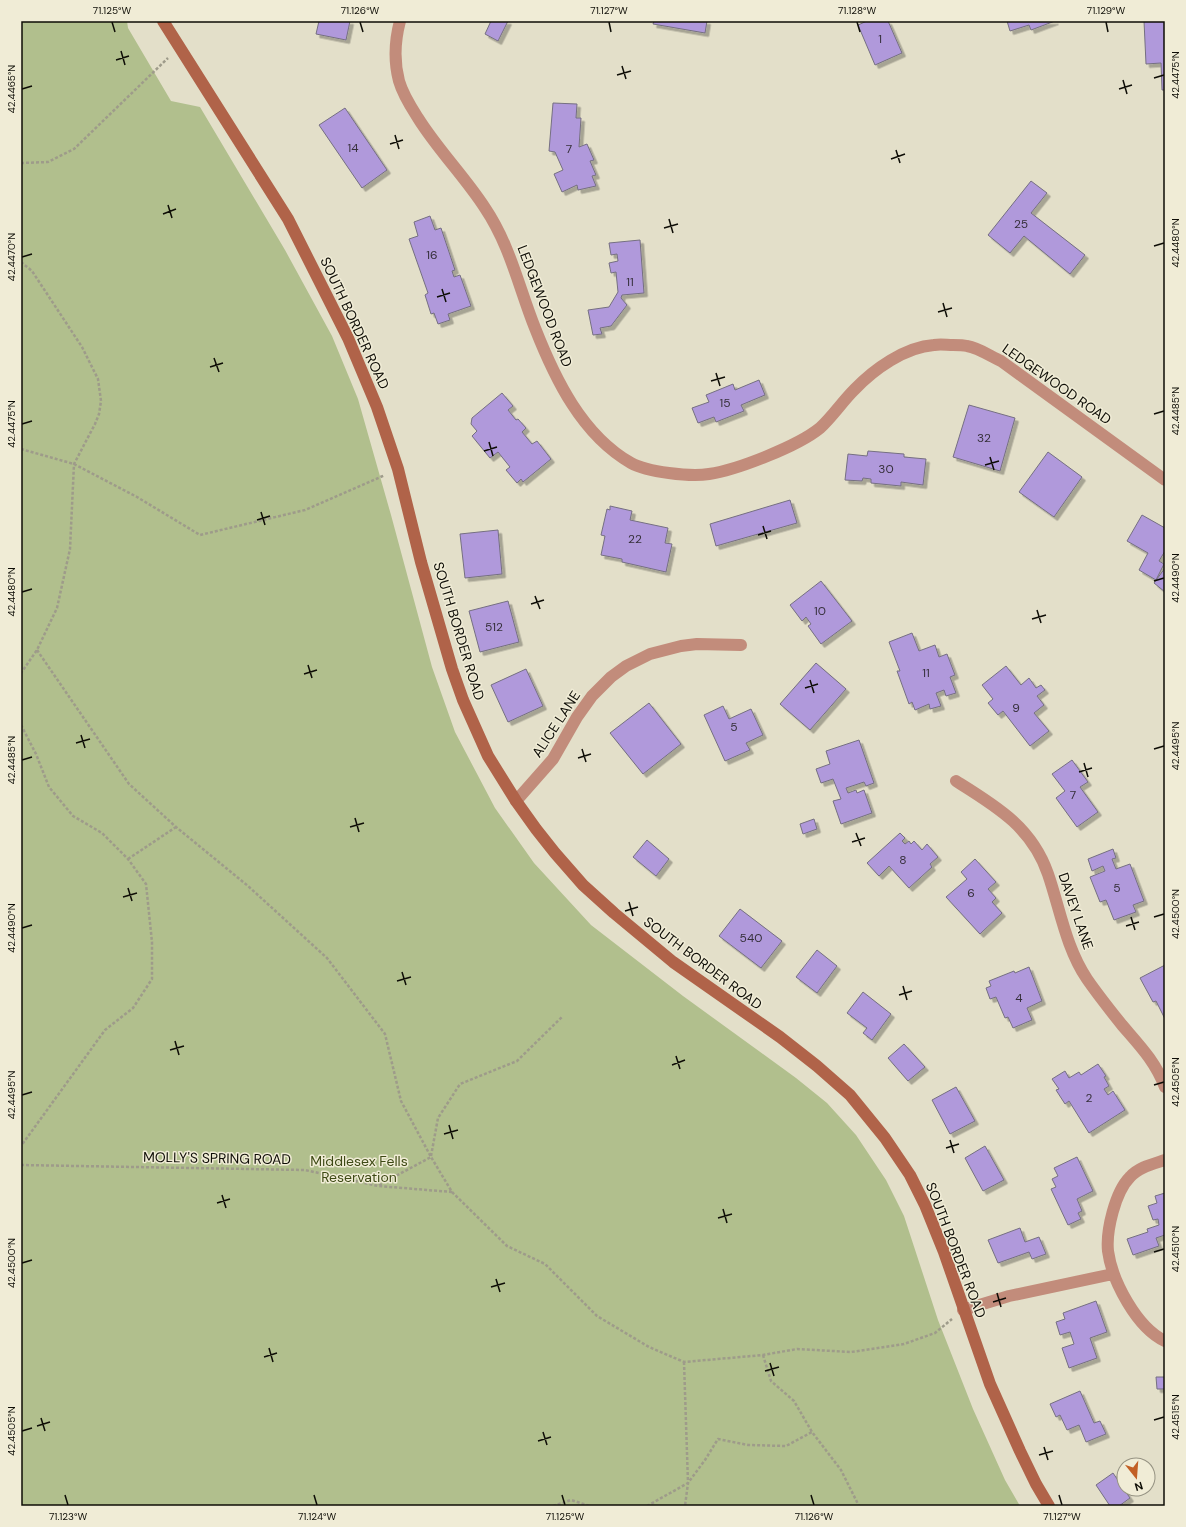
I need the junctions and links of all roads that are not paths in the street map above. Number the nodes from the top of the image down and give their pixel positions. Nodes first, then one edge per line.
1 (163, 21) edge
2 (400, 21) edge
3 (1165, 480) edge
4 (741, 645) dead end
5 (956, 781) dead end
6 (516, 801) junction
7 (1165, 1087) edge
8 (1165, 1160) edge
9 (1113, 1274) junction
10 (963, 1310) junction
11 (1165, 1341) edge
12 (1049, 1506) edge

1 - 6 main road, SOUTH BORDER ROAD
2 - 3 street, LEDGEWOOD ROAD
4 - 6 street, ALICE LANE
5 - 7 street, DAVEY LANE
6 - 10 main road, SOUTH BORDER ROAD
8 - 9 street
9 - 10 street
9 - 11 street
10 - 12 main road, SOUTH BORDER ROAD

